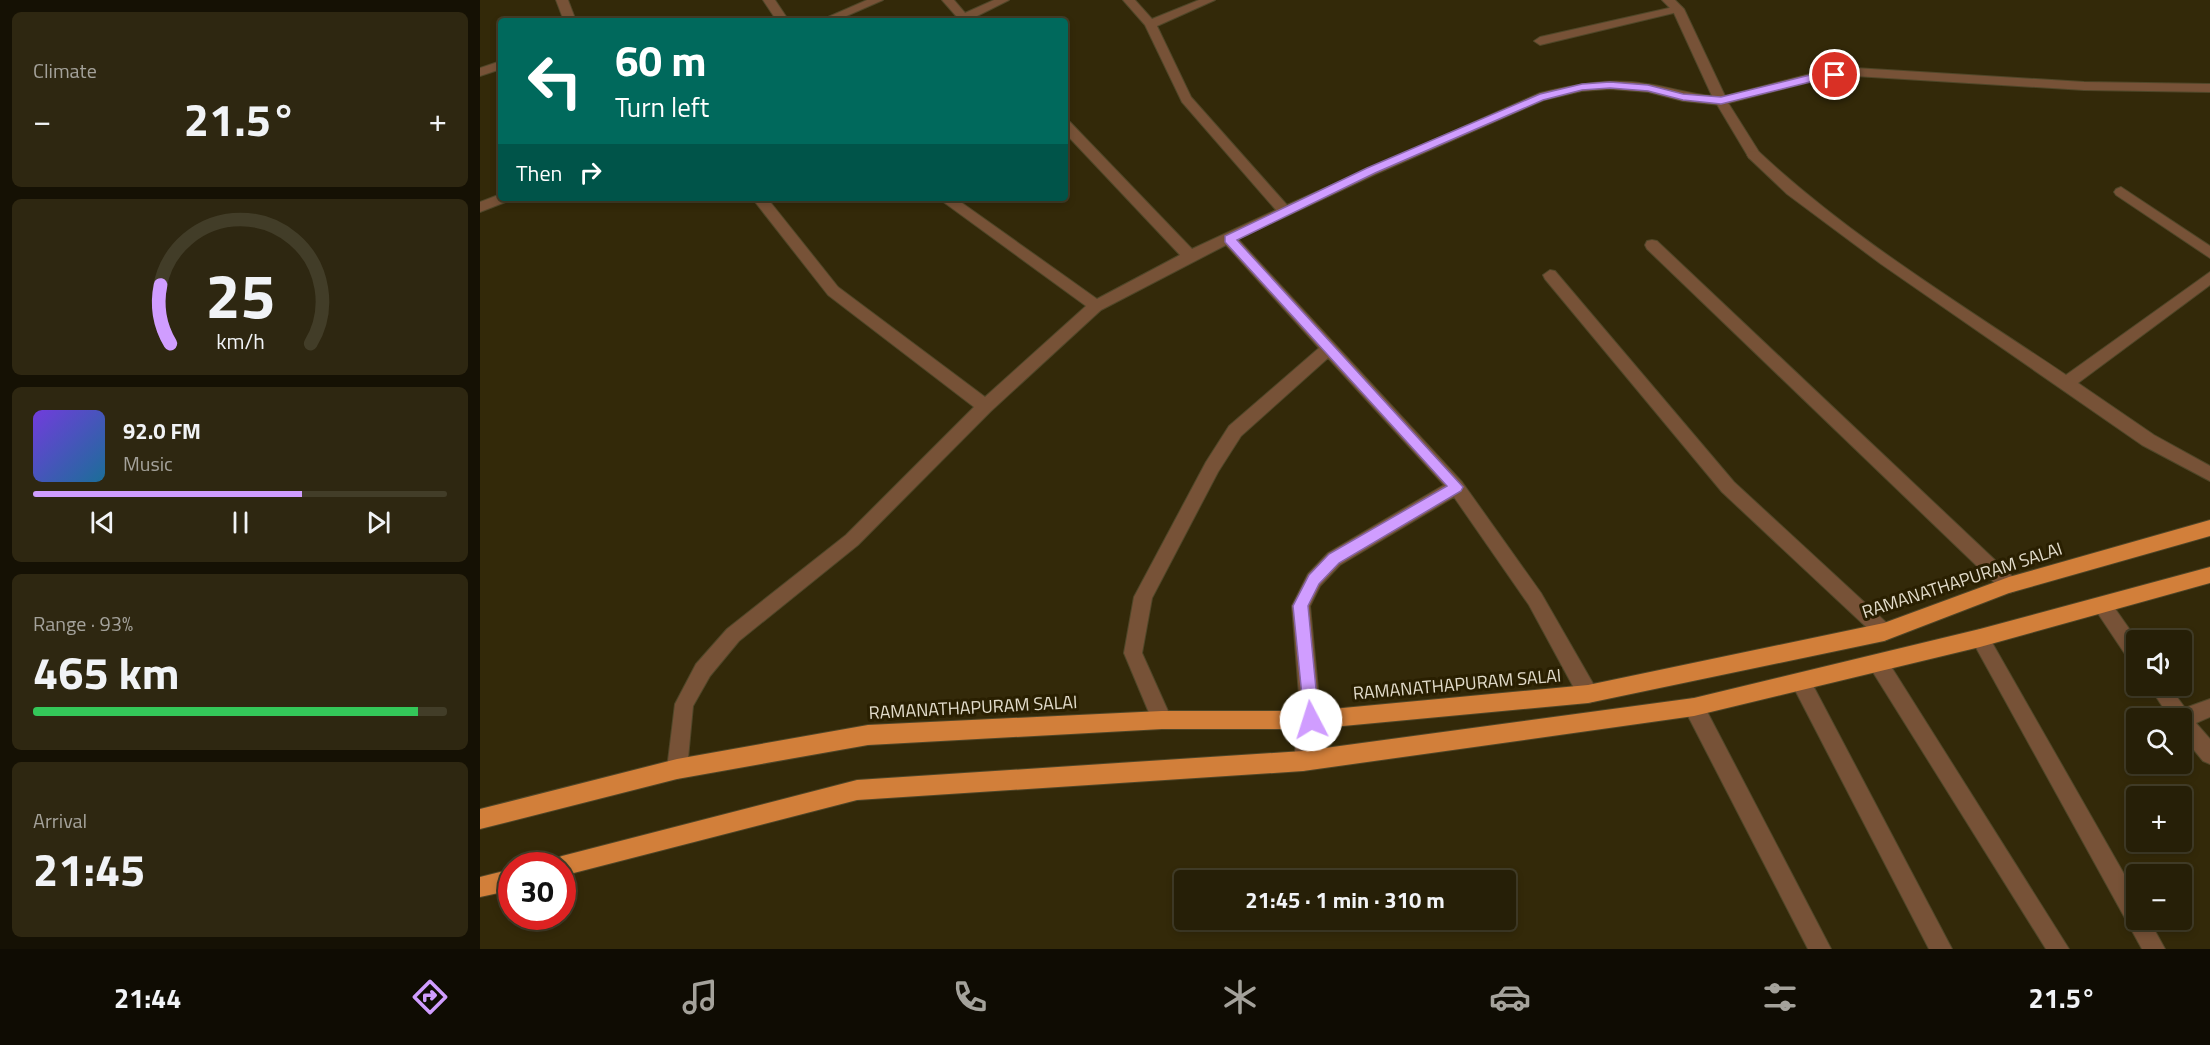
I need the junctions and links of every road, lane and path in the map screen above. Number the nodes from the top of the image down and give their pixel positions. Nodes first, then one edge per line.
1 (562, 0) edge
2 (769, 0) edge
3 (877, 0) edge
4 (948, 0) edge
5 (1003, 0) edge
6 (1129, 0) edge
7 (1209, 0) edge
8 (1668, 0) edge
9 (1678, 9) junction
10 (569, 18) edge
11 (781, 18) edge
12 (832, 18) edge
13 (961, 18) edge
14 (966, 18) edge
15 (1149, 24) junction
16 (1540, 41) dead end
17 (498, 66) edge
18 (480, 72) edge
19 (2210, 88) edge
20 (1721, 101) junction
21 (1068, 128) edge
22 (2121, 192) dead end
23 (498, 200) edge
24 (761, 201) edge
25 (949, 201) edge
26 (480, 207) edge
27 (1286, 212) junction
28 (1229, 239) junction
29 (1652, 244) dead end
30 (2210, 253) edge
31 (1190, 256) junction
32 (1550, 275) dead end
33 (2210, 277) edge
34 (1096, 306) junction
35 (1329, 348) junction
36 (2067, 383) junction
37 (984, 406) junction
38 (2210, 474) edge
39 (1456, 487) junction
40 (2210, 528) edge
41 (2210, 575) edge
42 (2009, 585) junction
43 (2103, 606) junction
44 (1884, 632) junction
45 (1980, 638) junction
46 (2126, 639) edge
47 (1878, 663) junction
48 (1801, 682) junction
49 (1588, 694) junction
50 (1694, 707) junction
51 (2210, 708) edge
52 (2192, 715) edge
53 (1162, 720) junction
54 (1311, 720) junction
55 (2192, 732) edge
56 (2210, 753) edge
57 (1303, 761) junction
58 (677, 769) junction
59 (480, 819) edge
60 (576, 862) edge
61 (498, 882) edge
62 (480, 887) edge
63 (2126, 898) edge
64 (2144, 930) edge
65 (1820, 949) edge
66 (1941, 949) edge
67 (2058, 949) edge
68 (2154, 949) edge

1 - 10 street
2 - 11 street
3 - 12 street
4 - 13 street
5 - 14 street
6 - 15 street
7 - 15 street
8 - 9 street
9 - 16 street
9 - 20 street
15 - 27 street
17 - 18 street
19 - 20 street
20 - 27 street
20 - 36 street
21 - 31 street
22 - 30 street
23 - 26 street
24 - 37 street
25 - 34 street
27 - 28 street
28 - 31 street
28 - 35 street
29 - 42 street
31 - 34 street
32 - 44 street
33 - 36 street
34 - 37 street
35 - 39 street
35 - 53 street
36 - 38 street
37 - 58 street
39 - 49 street
39 - 54 street
40 - 42 highway, RAMANATHAPURAM SALAI
41 - 43 highway
42 - 44 highway, RAMANATHAPURAM SALAI
43 - 45 highway
43 - 46 street
44 - 49 highway, RAMANATHAPURAM SALAI
45 - 47 highway
45 - 63 street
47 - 48 highway
47 - 67 street
48 - 50 highway
48 - 66 street
49 - 54 highway, RAMANATHAPURAM SALAI
50 - 57 highway
50 - 65 street
51 - 52 street
53 - 54 highway, RAMANATHAPURAM SALAI
53 - 58 highway, RAMANATHAPURAM SALAI
54 - 57 street
55 - 56 street
57 - 60 highway
58 - 59 highway, RAMANATHAPURAM SALAI
61 - 62 highway
64 - 68 street

